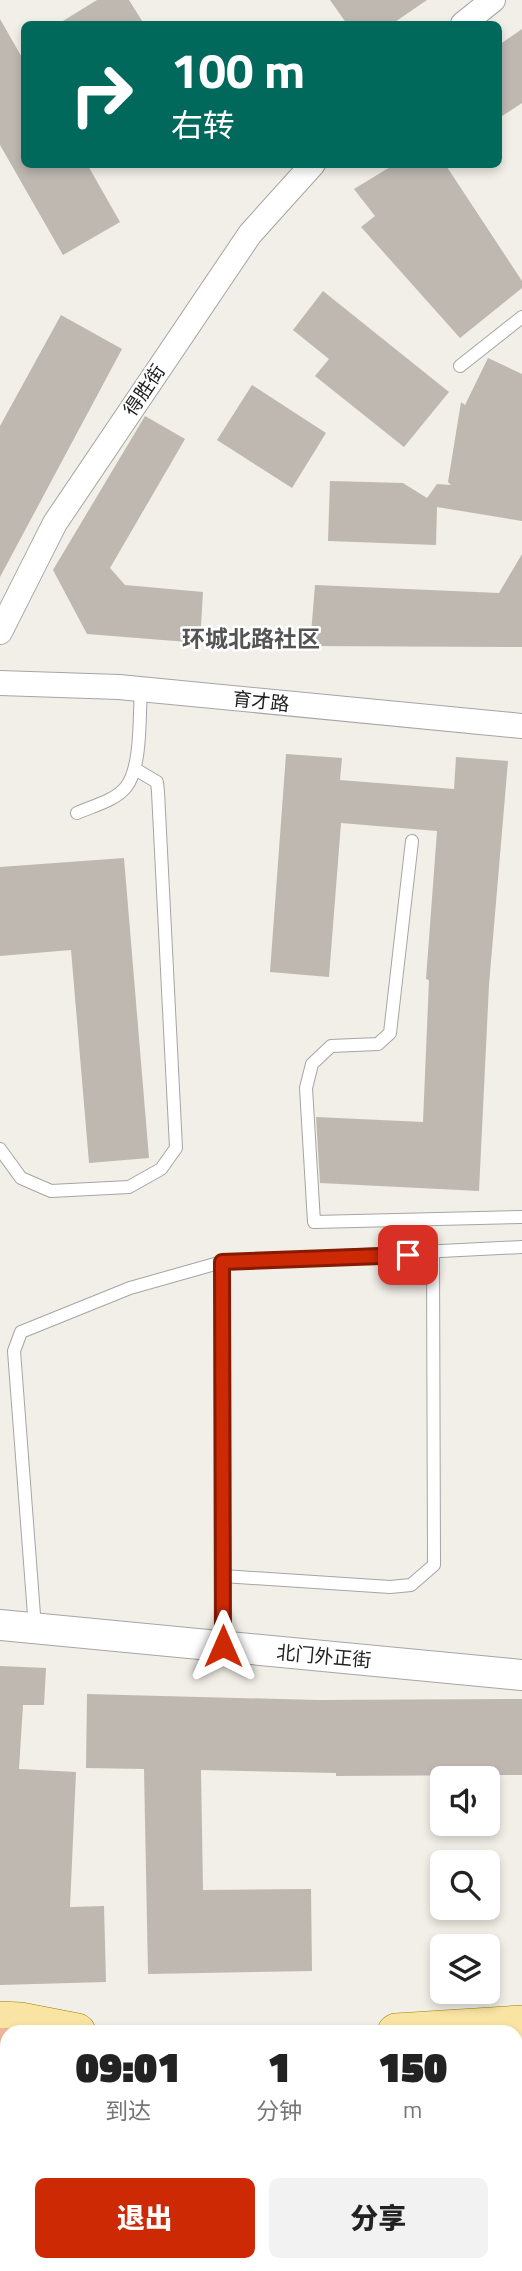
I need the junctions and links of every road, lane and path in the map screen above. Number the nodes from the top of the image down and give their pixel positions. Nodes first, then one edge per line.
1 (494, 0) edge
2 (467, 21) edge
3 (309, 168) edge
4 (522, 317) edge
5 (460, 366) dead end
6 (0, 632) edge
7 (0, 682) edge
8 (141, 690) junction
9 (522, 726) edge
10 (135, 769) junction
11 (77, 813) dead end
12 (412, 842) dead end
13 (0, 1149) edge
14 (522, 1217) edge
15 (522, 1247) edge
16 (433, 1254) junction
17 (222, 1262) junction
18 (223, 1576) junction
19 (0, 1625) edge
20 (35, 1628) junction
21 (223, 1646) junction
22 (522, 1675) edge
23 (0, 2020) edge
24 (32, 2025) edge

1 - 2 street
3 - 6 street, 得胜街
4 - 5 lane
7 - 8 street, 育才路
8 - 9 street, 育才路
8 - 10 lane
10 - 11 lane
10 - 13 lane
12 - 14 lane
15 - 16 lane
16 - 17 lane
16 - 18 lane
17 - 18 lane
17 - 20 lane
18 - 21 lane
19 - 20 street, 北门外正街
20 - 21 street, 北门外正街
21 - 22 street, 北门外正街
23 - 24 main road

